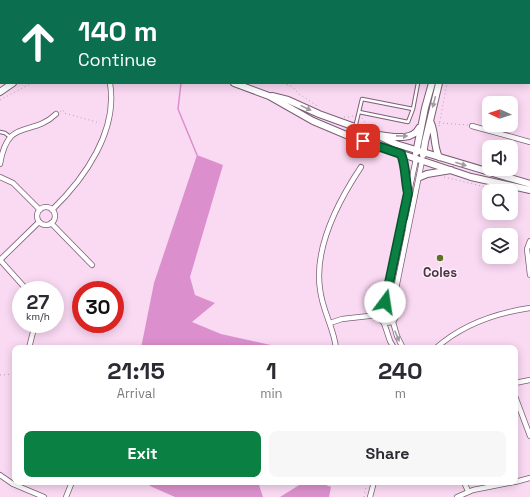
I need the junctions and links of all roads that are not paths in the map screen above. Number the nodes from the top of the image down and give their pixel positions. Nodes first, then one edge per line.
1 (12, 84) edge
2 (110, 84) edge
3 (114, 84) edge
4 (237, 84) edge
5 (418, 84) edge
6 (432, 84) edge
7 (439, 84) edge
8 (112, 90) junction
9 (0, 92) edge
10 (269, 96) junction
11 (412, 109) junction
12 (359, 112) junction
13 (56, 114) road end
14 (430, 121) junction
15 (422, 124) junction
16 (472, 126) road end
17 (356, 128) junction
18 (0, 132) edge
19 (377, 135) junction
20 (10, 137) junction
21 (351, 137) junction
22 (530, 142) edge
23 (420, 152) junction
24 (401, 154) junction
25 (439, 157) junction
26 (416, 159) junction
27 (422, 161) junction
28 (0, 164) edge
29 (361, 167) dead end
30 (451, 170) junction
31 (420, 176) junction
32 (0, 177) edge
33 (530, 184) edge
34 (530, 190) edge
35 (408, 193) junction
36 (40, 210) junction
37 (52, 210) junction
38 (411, 218) junction
39 (39, 222) junction
40 (51, 223) junction
41 (530, 241) edge
42 (398, 247) junction
43 (0, 260) edge
44 (92, 265) dead end
45 (393, 268) junction
46 (530, 275) edge
47 (399, 276) junction
48 (19, 281) edge
49 (383, 305) junction
50 (394, 307) junction
51 (530, 308) edge
52 (378, 315) junction
53 (393, 322) junction
54 (330, 323) junction
55 (384, 323) junction
56 (32, 333) edge
57 (29, 345) edge
58 (335, 345) edge
59 (392, 345) edge
60 (402, 345) edge
61 (440, 345) edge
62 (530, 380) edge
63 (518, 382) edge
64 (518, 404) edge
65 (530, 436) edge
66 (0, 475) edge
67 (530, 478) edge
68 (518, 481) edge
69 (12, 483) edge
70 (15, 485) edge
71 (71, 485) edge
72 (373, 485) edge
73 (465, 485) edge
74 (499, 485) edge
75 (468, 491) junction
76 (44, 497) edge
77 (66, 497) edge
78 (370, 497) edge
79 (457, 497) edge

1 - 9 street
2 - 8 street
3 - 8 street
4 - 10 street
5 - 11 lane
6 - 15 street
7 -> 14 street
8 - 37 street
10 -> 17 street
10 - 21 street
11 - 12 lane
11 - 12 lane
12 - 17 lane
13 - 20 street
14 - 23 street
14 - 25 street
19 -> 15 street
15 - 23 street
16 - 22 street
17 - 19 street
17 - 21 lane
18 - 20 lane
19 - 23 street
20 - 28 street
21 - 24 street
23 - 25 street
23 - 26 street
23 - 27 street
24 - 26 street
24 - 35 street
25 -> 33 street
26 - 27 street
26 - 35 street
27 - 30 street
27 - 31 street
29 - 54 street
30 - 31 street
30 - 34 street
31 - 38 street
32 - 36 street
35 - 42 street
36 - 37 street
36 - 39 street
37 - 40 street
38 - 42 lane
38 - 47 street
39 - 40 street
39 - 43 street
40 - 44 street
41 - 46 street
42 - 45 street
43 - 48 street
45 - 47 lane
45 - 49 street
47 - 50 street
49 - 50 street
49 - 52 street
50 - 53 street
51 - 61 street
52 - 54 street
52 - 55 street
53 - 55 street
53 -> 60 street
54 - 58 street
55 - 59 street
56 - 57 street
62 - 63 street
64 - 65 street
66 - 69 street
67 - 68 street
70 - 76 street
71 - 77 street
72 - 78 street
73 - 75 street
74 - 75 street
75 - 79 street

